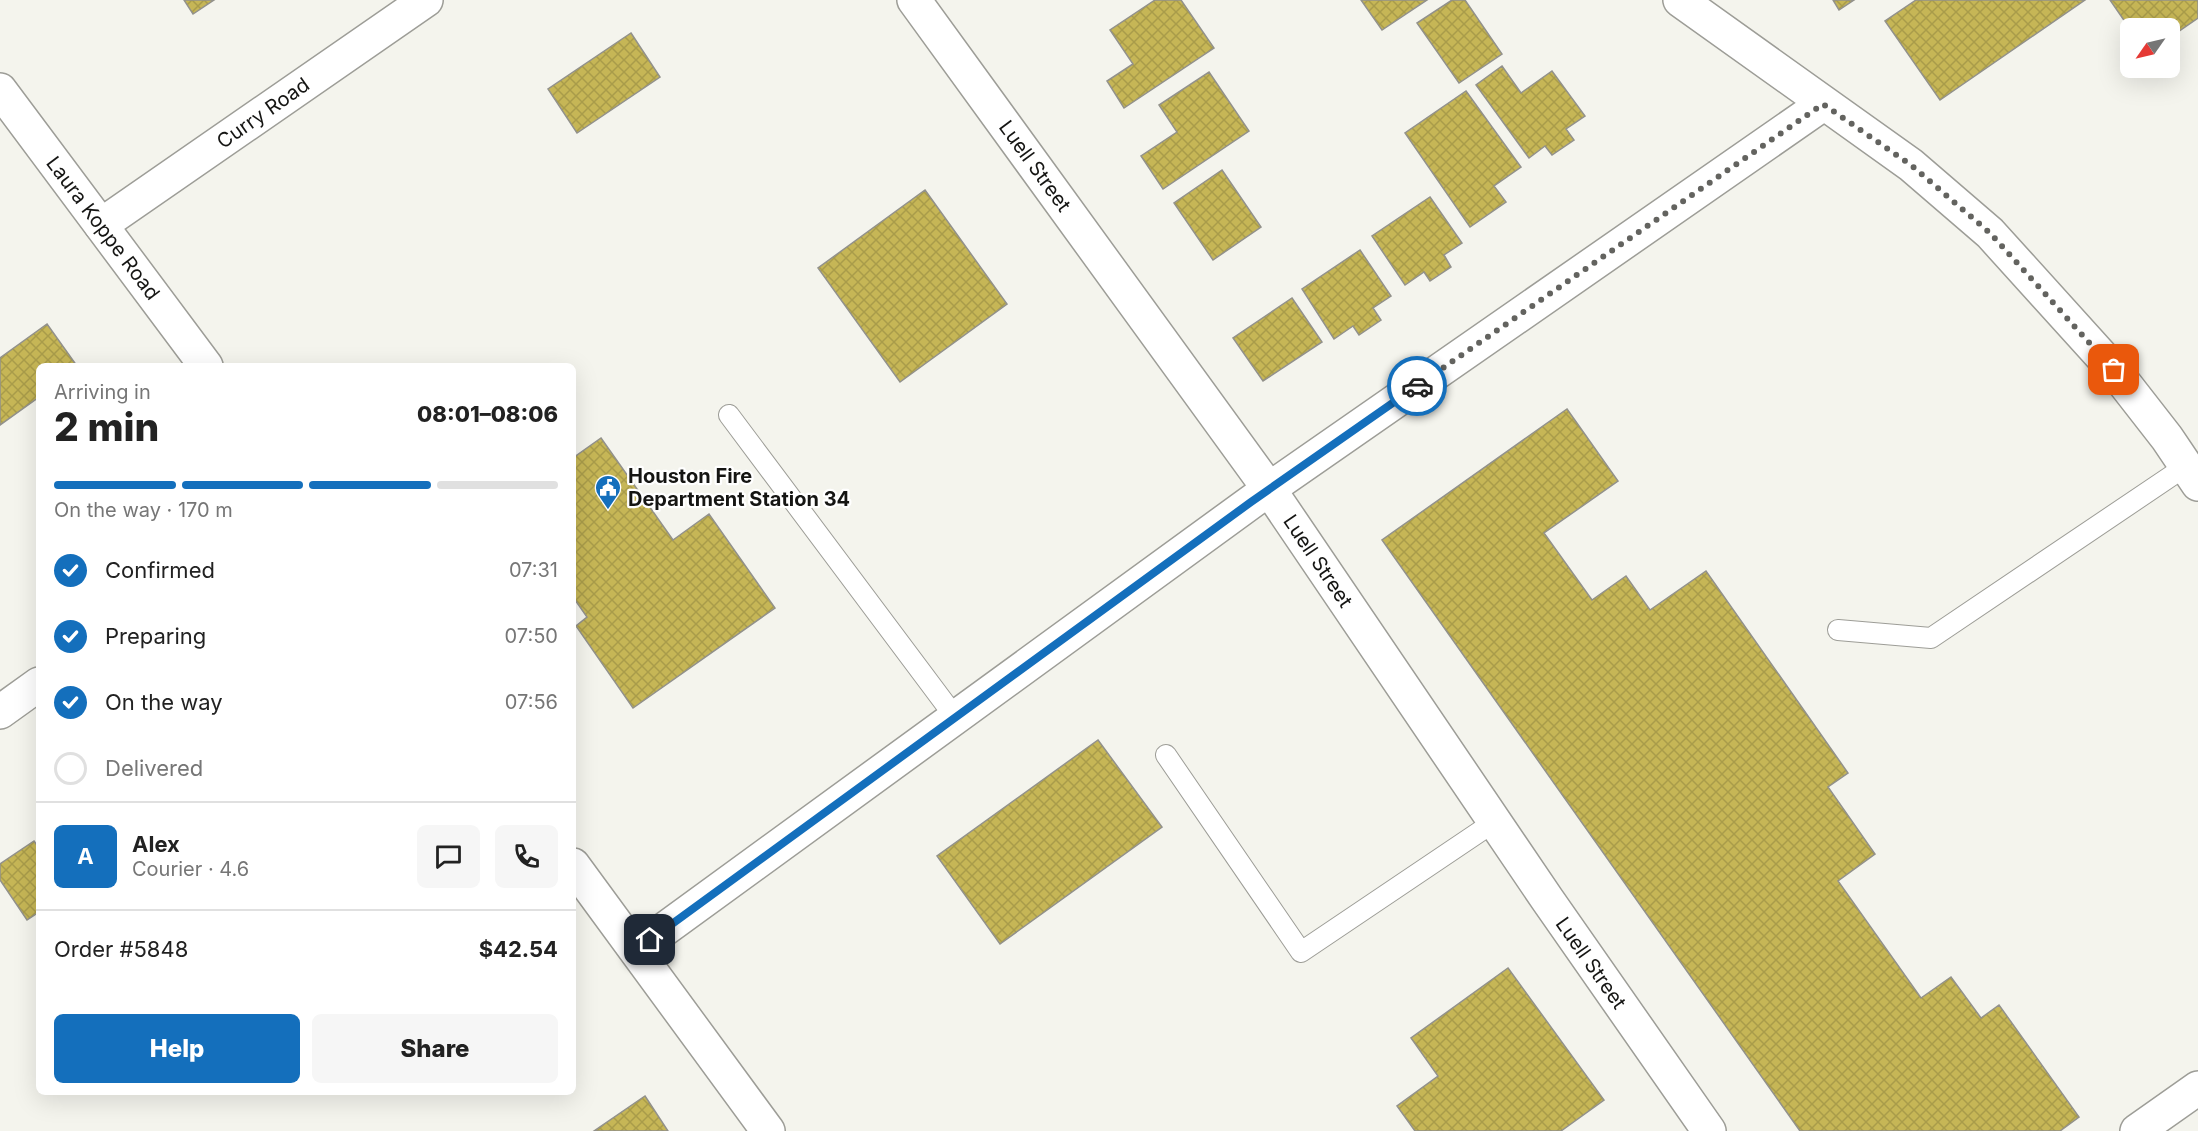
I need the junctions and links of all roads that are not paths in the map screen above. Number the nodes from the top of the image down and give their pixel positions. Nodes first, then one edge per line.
1 (426, 0) edge
2 (914, 0) edge
3 (1680, 0) edge
4 (0, 90) edge
5 (1823, 104) junction
6 (101, 225) junction
7 (204, 363) edge
8 (729, 415) dead end
9 (2192, 475) edge
10 (1269, 489) junction
11 (1838, 630) dead end
12 (36, 686) edge
13 (0, 712) edge
14 (955, 717) junction
15 (1166, 755) dead end
16 (1494, 822) junction
17 (576, 869) edge
18 (636, 950) junction
19 (2198, 1088) edge
20 (768, 1131) edge
21 (1709, 1131) edge
22 (2137, 1131) edge

1 - 6 street, Curry Road
2 - 10 street, Luell Street
3 - 5 street
4 - 6 street, Laura Koppe Road
5 - 9 street
5 - 10 street
6 - 7 street, Laura Koppe Road
8 - 14 lane
9 - 11 lane
10 - 14 street
10 - 16 street, Luell Street
12 - 13 street
14 - 18 street
15 - 16 lane
16 - 21 street, Luell Street
17 - 18 street
18 - 20 street
19 - 22 street

